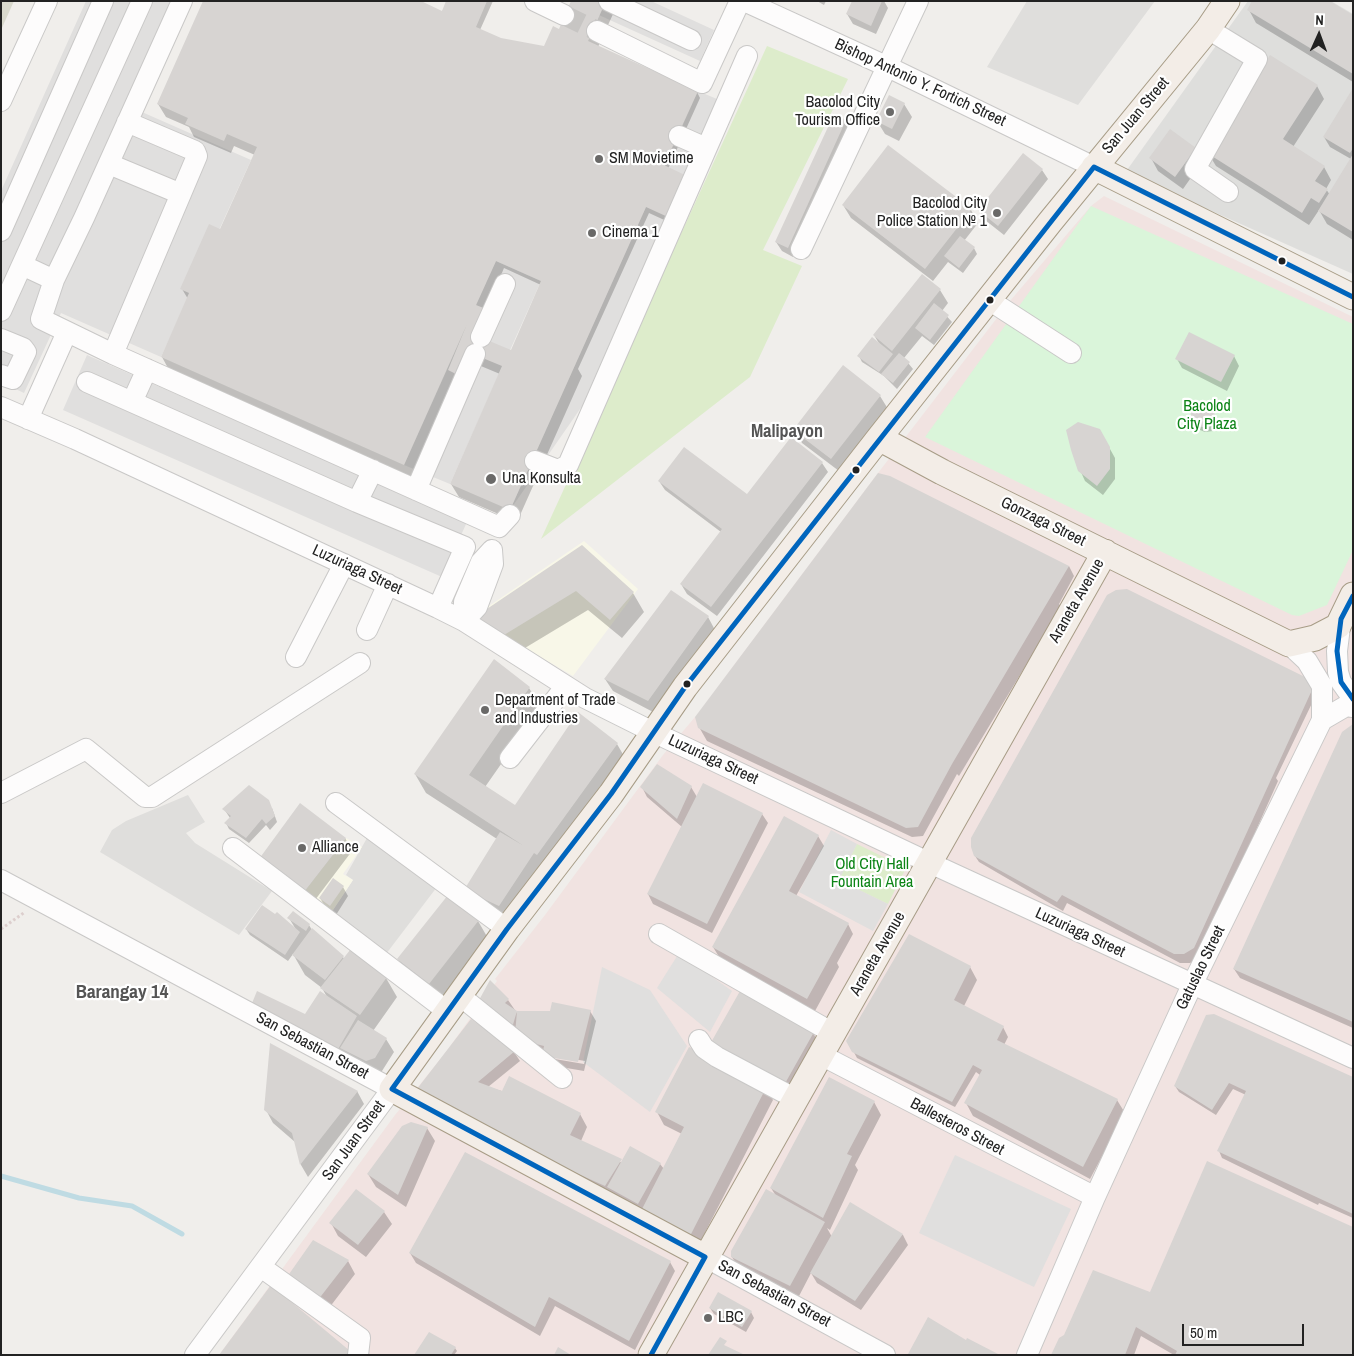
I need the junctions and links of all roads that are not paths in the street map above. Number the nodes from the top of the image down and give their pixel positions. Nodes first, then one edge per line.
1 (47, 1) edge
2 (103, 1) edge
3 (142, 1) edge
4 (182, 1) edge
5 (534, 1) edge
6 (609, 1) edge
7 (740, 1) edge
8 (744, 1) edge
9 (918, 1) edge
10 (1228, 1) edge
11 (773, 7) edge
12 (563, 10) tunnel mouth
13 (1208, 29) junction
14 (597, 31) tunnel mouth
15 (691, 40) dead end
16 (747, 56) dead end
17 (886, 66) junction
18 (1, 101) edge
19 (128, 122) junction
20 (679, 136) dead end
21 (706, 148) junction
22 (109, 164) junction
23 (1094, 167) junction
24 (1228, 192) dead end
25 (181, 194) junction
26 (1, 231) edge
27 (801, 249) dead end
28 (22, 265) junction
29 (54, 280) junction
30 (505, 284) dead end
31 (1353, 297) edge
32 (989, 300) junction
33 (1, 311) edge
34 (67, 332) junction
35 (1, 339) edge
36 (1071, 353) dead end
37 (114, 354) junction
38 (147, 369) junction
39 (1, 375) edge
40 (87, 382) dead end
41 (132, 402) junction
42 (1, 407) edge
43 (28, 419) junction
44 (878, 438) junction
45 (535, 461) dead end
46 (373, 470) junction
47 (416, 490) junction
48 (357, 502) junction
49 (1105, 552) junction
50 (344, 564) junction
51 (388, 584) junction
52 (1353, 595) edge
53 (438, 608) junction
54 (1341, 620) junction
55 (464, 621) junction
56 (367, 630) dead end
57 (1289, 644) junction
58 (296, 657) dead end
59 (360, 663) dead end
60 (565, 687) junction
61 (1353, 699) edge
62 (1353, 706) edge
63 (1322, 720) junction
64 (654, 733) junction
65 (510, 758) dead end
66 (1, 794) edge
67 (336, 803) dead end
68 (233, 848) dead end
69 (930, 863) junction
70 (1, 880) edge
71 (507, 929) junction
72 (659, 934) dead end
73 (1192, 985) junction
74 (453, 1003) junction
75 (833, 1033) junction
76 (698, 1040) dead end
77 (821, 1055) junction
78 (1353, 1058) edge
79 (562, 1078) dead end
80 (392, 1089) junction
81 (796, 1099) junction
82 (1095, 1197) junction
83 (705, 1257) junction
84 (261, 1267) junction
85 (195, 1355) edge
86 (358, 1355) edge
87 (651, 1355) edge
88 (885, 1355) edge
89 (1027, 1355) edge

1 - 18 street
2 - 26 street
3 - 28 street
4 - 19 street
5 - 12 street
6 - 15 street
7 - 14 street
8 - 11 street, Bishop Antonio Y. Fortich Street
9 - 17 street
10 - 13 main road, San Juan Street
11 - 17 street, Bishop Antonio Y. Fortich Street
13 - 23 main road, San Juan Street
13 - 24 street
16 - 21 street
17 - 23 street, Bishop Antonio Y. Fortich Street
17 - 27 street
19 - 22 street
19 - 25 street
20 - 21 street
21 - 45 street
22 - 25 street
22 - 29 street
23 - 31 main road
23 - 32 main road, San Juan Street
25 - 37 street
28 - 29 street
28 - 33 street
29 - 34 street
30 - 47 street
32 - 36 street
32 - 44 main road, San Juan Street
34 - 37 street
34 - 43 street
35 - 39 street
37 - 38 street
38 - 41 street
38 - 46 street
40 - 41 street
41 - 48 street
42 - 43 street, Luzuriaga Street
43 - 50 street, Luzuriaga Street
44 - 49 main road, Gonzaga Street
44 - 64 main road, San Juan Street
46 - 47 street
46 - 48 street
47 - 55 street
48 - 53 street
49 - 57 main road, Gonzaga Street
49 - 69 main road, Araneta Avenue
50 - 51 street, Luzuriaga Street
50 - 58 street
51 - 53 street, Luzuriaga Street
51 - 56 street
52 - 54 main road
53 - 55 street, Luzuriaga Street
54 - 57 main road
54 - 61 street
55 - 60 street, Luzuriaga Street
57 - 63 street, Gatuslao Street
59 - 66 street
60 - 64 street, Luzuriaga Street
60 - 65 street
62 - 63 street
63 - 73 street, Gatuslao Street
64 - 69 street, Luzuriaga Street
64 - 71 main road, San Juan Street
67 - 71 street
68 - 74 street
69 - 73 street, Luzuriaga Street
69 - 75 main road, Araneta Avenue
70 - 80 street, San Sebastian Street
71 - 74 main road, San Juan Street
72 - 75 street
73 - 78 street, Luzuriaga Street
73 - 82 street, Gatuslao Street
74 - 79 street
74 - 80 main road, San Juan Street
75 - 77 main road, Araneta Avenue
76 - 81 street
77 - 81 main road, Araneta Avenue
77 - 82 street, Ballesteros Street
80 - 83 main road, San Sebastian Street
80 - 84 street, San Juan Street
81 - 83 main road, Araneta Avenue
82 - 89 street, Gatuslao Street
83 - 87 main road, Araneta Avenue
83 - 88 street, San Sebastian Street
84 - 85 street, San Juan Street
84 - 86 street

